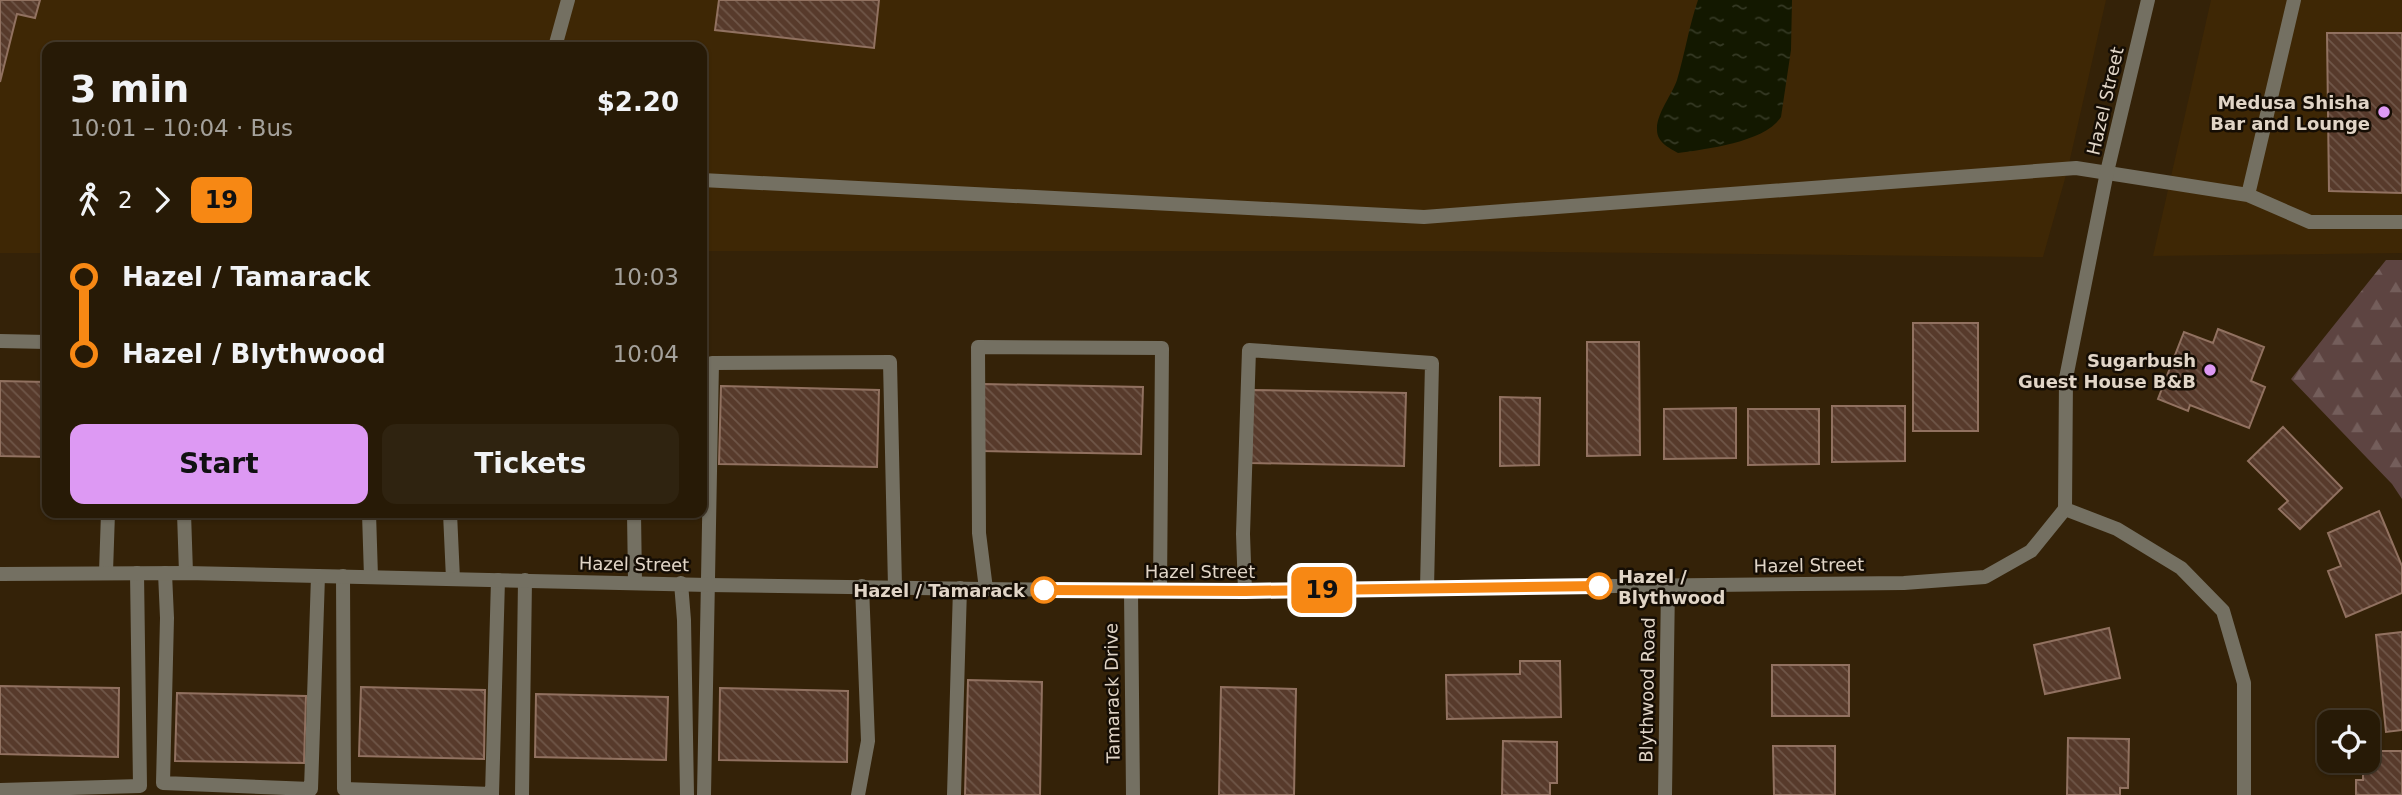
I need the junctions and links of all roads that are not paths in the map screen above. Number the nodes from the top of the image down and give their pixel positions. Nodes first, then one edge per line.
1 (568, 0) edge
2 (2148, 0) edge
3 (2294, 0) edge
4 (556, 42) edge
5 (2107, 172) junction
6 (707, 180) edge
7 (2248, 195) junction
8 (2402, 222) edge
9 (0, 341) edge
10 (42, 342) edge
11 (2065, 509) junction
12 (108, 518) edge
13 (184, 518) edge
14 (369, 518) edge
15 (450, 518) edge
16 (634, 518) edge
17 (106, 572) junction
18 (137, 573) junction
19 (165, 573) junction
20 (186, 573) junction
21 (0, 574) edge
22 (318, 576) junction
23 (343, 576) junction
24 (371, 577) junction
25 (453, 579) junction
26 (498, 580) junction
27 (525, 580) junction
28 (635, 582) junction
29 (681, 583) junction
30 (708, 585) junction
31 (1668, 585) junction
32 (862, 586) junction
33 (895, 587) junction
34 (960, 588) junction
35 (1427, 588) junction
36 (986, 589) junction
37 (1160, 590) junction
38 (1131, 591) junction
39 (1245, 591) junction
40 (0, 790) edge
41 (523, 795) edge
42 (687, 795) edge
43 (704, 795) edge
44 (858, 795) edge
45 (954, 795) edge
46 (1133, 795) edge
47 (1665, 795) edge
48 (2244, 795) edge

1 - 4 street
2 - 5 street, Hazel Street
3 - 7 street
5 - 6 street
5 - 7 street
5 - 11 street, Hazel Street
7 - 8 street
9 - 10 street
11 - 31 street, Hazel Street
11 - 48 street
12 - 17 street
13 - 20 street
14 - 24 street
15 - 25 street
16 - 28 street
17 - 18 street, Hazel Street
17 - 21 street, Hazel Street
18 - 19 street, Hazel Street
18 - 40 street
19 - 20 street, Hazel Street
19 - 22 street
20 - 22 street, Hazel Street
22 - 23 street, Hazel Street
23 - 24 street, Hazel Street
23 - 26 street
24 - 25 street, Hazel Street
25 - 26 street, Hazel Street
26 - 27 street, Hazel Street
27 - 28 street, Hazel Street
27 - 41 street
28 - 29 street, Hazel Street
29 - 30 street, Hazel Street
29 - 42 street
30 - 32 street, Hazel Street
30 - 33 street
30 - 43 street
31 - 35 street, Hazel Street
31 - 47 street, Blythwood Road
32 - 33 street, Hazel Street
32 - 44 street
33 - 34 street, Hazel Street
34 - 36 street, Hazel Street
34 - 45 street
35 - 39 street, Hazel Street
35 - 39 street
36 - 37 street
36 - 38 street, Hazel Street
37 - 38 street, Hazel Street
37 - 39 street, Hazel Street
38 - 46 street, Tamarack Drive

